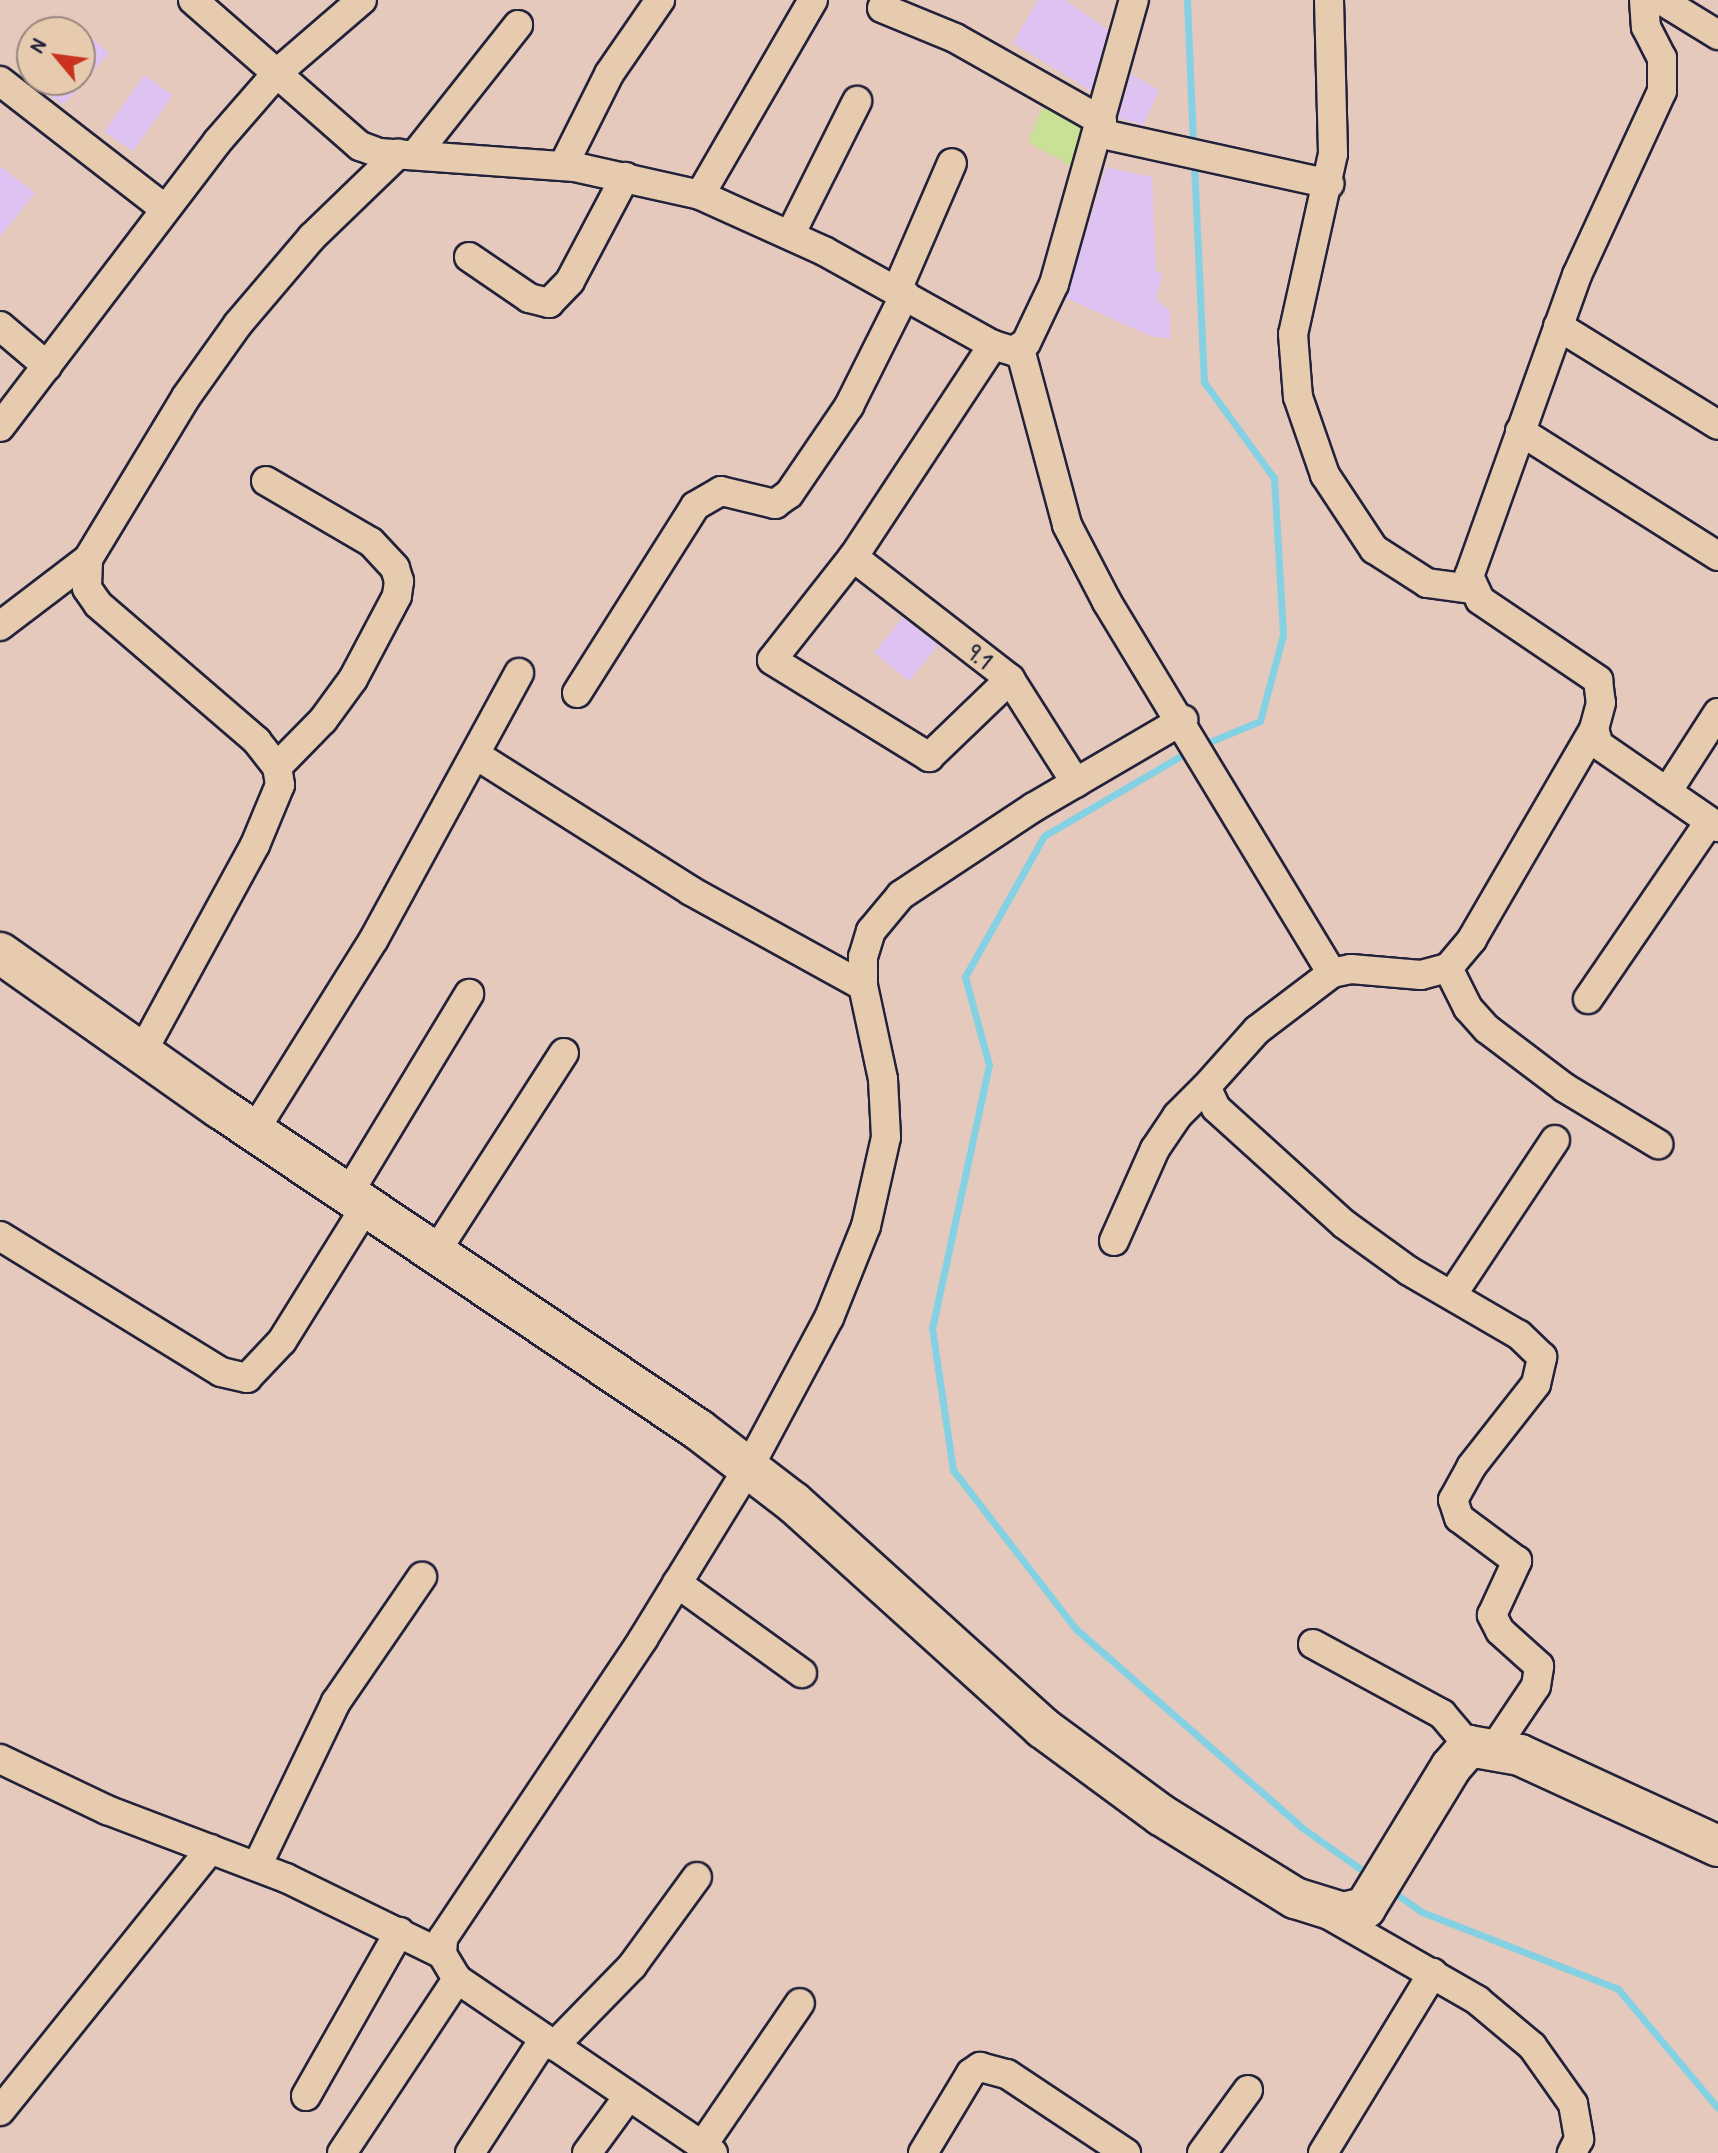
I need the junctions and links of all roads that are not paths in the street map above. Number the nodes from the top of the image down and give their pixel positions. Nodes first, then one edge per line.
1 (193, 0) edge
2 (362, 0) edge
3 (660, 0) edge
4 (813, 0) edge
5 (1134, 0) edge
6 (1329, 0) edge
7 (1644, 0) edge
8 (1661, 0) edge
9 (882, 8) dead end
10 (518, 25) dead end
11 (1718, 35) edge
12 (277, 73) junction
13 (0, 81) edge
14 (857, 101) dead end
15 (1100, 127) junction
16 (406, 154) junction
17 (952, 163) dead end
18 (563, 166) junction
19 (625, 177) junction
20 (1329, 184) junction
21 (700, 195) junction
22 (165, 209) junction
23 (790, 235) junction
24 (469, 257) dead end
25 (901, 292) junction
26 (0, 326) edge
27 (1558, 326) junction
28 (1007, 347) junction
29 (47, 366) junction
30 (1718, 425) edge
31 (0, 427) edge
32 (1520, 431) junction
33 (266, 481) dead end
34 (1718, 556) edge
35 (853, 557) junction
36 (88, 559) junction
37 (1471, 589) junction
38 (0, 626) edge
39 (519, 673) dead end
40 (1010, 679) junction
41 (577, 693) dead end
42 (1718, 713) edge
43 (1185, 723) junction
44 (1594, 729) junction
45 (476, 755) junction
46 (277, 767) junction
47 (1076, 783) junction
48 (1667, 792) junction
49 (1714, 824) edge
50 (0, 953) edge
51 (1448, 968) junction
52 (1332, 973) junction
53 (863, 986) junction
54 (469, 994) dead end
55 (1588, 999) dead end
56 (564, 1053) dead end
57 (141, 1054) junction
58 (1206, 1087) junction
59 (254, 1131) junction
60 (1555, 1140) dead end
61 (1658, 1144) dead end
62 (357, 1200) junction
63 (0, 1236) edge
64 (1114, 1241) dead end
65 (435, 1253) junction
66 (1452, 1295) junction
67 (749, 1467) junction
68 (422, 1577) dead end
69 (677, 1583) junction
70 (1313, 1644) dead end
71 (802, 1673) dead end
72 (1482, 1747) junction
73 (0, 1759) edge
74 (1718, 1846) edge
75 (211, 1849) junction
76 (257, 1866) junction
77 (697, 1877) dead end
78 (1317, 1908) junction
79 (399, 1932) junction
80 (442, 1954) junction
81 (1433, 1973) junction
82 (457, 1979) junction
83 (800, 2003) dead end
84 (549, 2043) junction
85 (1248, 2090) dead end
86 (306, 2096) dead end
87 (628, 2097) junction
88 (0, 2111) edge
89 (689, 2146) edge
90 (342, 2153) edge
91 (470, 2153) edge
92 (587, 2153) edge
93 (923, 2153) edge
94 (1126, 2153) edge
95 (1202, 2153) edge
96 (1323, 2153) edge
97 (1572, 2153) edge

1 - 12 street
2 - 12 street
3 - 18 street
4 - 21 street
5 - 15 street
6 - 20 street
7 - 27 street
8 - 11 street
9 - 15 street
10 - 16 street
12 - 16 street
12 - 22 street
13 - 22 street
14 - 23 street
15 - 20 street
15 - 28 street
16 - 18 street
16 - 36 street
17 - 25 street
18 - 19 street
19 - 21 street
19 - 24 street
20 - 37 street
21 - 23 street
22 - 29 street
23 - 25 street
25 - 28 street
25 - 41 street
26 - 29 street
27 - 30 street
27 - 32 street
28 - 35 street
28 - 43 street
29 - 31 street
32 - 34 street
32 - 37 street
33 - 46 street
35 - 40 street, 9.1
35 - 40 street
36 - 38 street
36 - 46 street
37 - 44 street
39 - 45 street
40 - 47 street, 9.1
42 - 48 street
43 - 47 street
43 - 52 street
44 - 48 street
44 - 51 street
45 - 53 street
45 - 59 street
46 - 57 street
47 - 53 street
48 - 49 street
49 - 55 street
50 - 57 main road
51 - 52 street
51 - 61 street
52 - 58 street
53 - 67 street
54 - 62 street
56 - 65 street
57 - 59 main road
58 - 64 street
58 - 66 street
59 - 62 main road
60 - 66 street
62 - 63 street
62 - 65 main road
65 - 67 main road
66 - 72 street
67 - 69 street
67 - 78 main road
68 - 76 street
69 - 71 street
69 - 80 street
70 - 72 street
72 - 74 main road
72 - 78 main road
73 - 75 street
75 - 76 street
75 - 88 street
76 - 79 street
77 - 84 street
78 - 81 street
79 - 80 street
79 - 86 street
80 - 82 street
81 - 96 street
81 - 97 street
82 - 84 street
82 - 90 street
83 - 89 street
84 - 87 street
84 - 91 street
85 - 95 street
87 - 89 street
87 - 92 street
93 - 94 street

